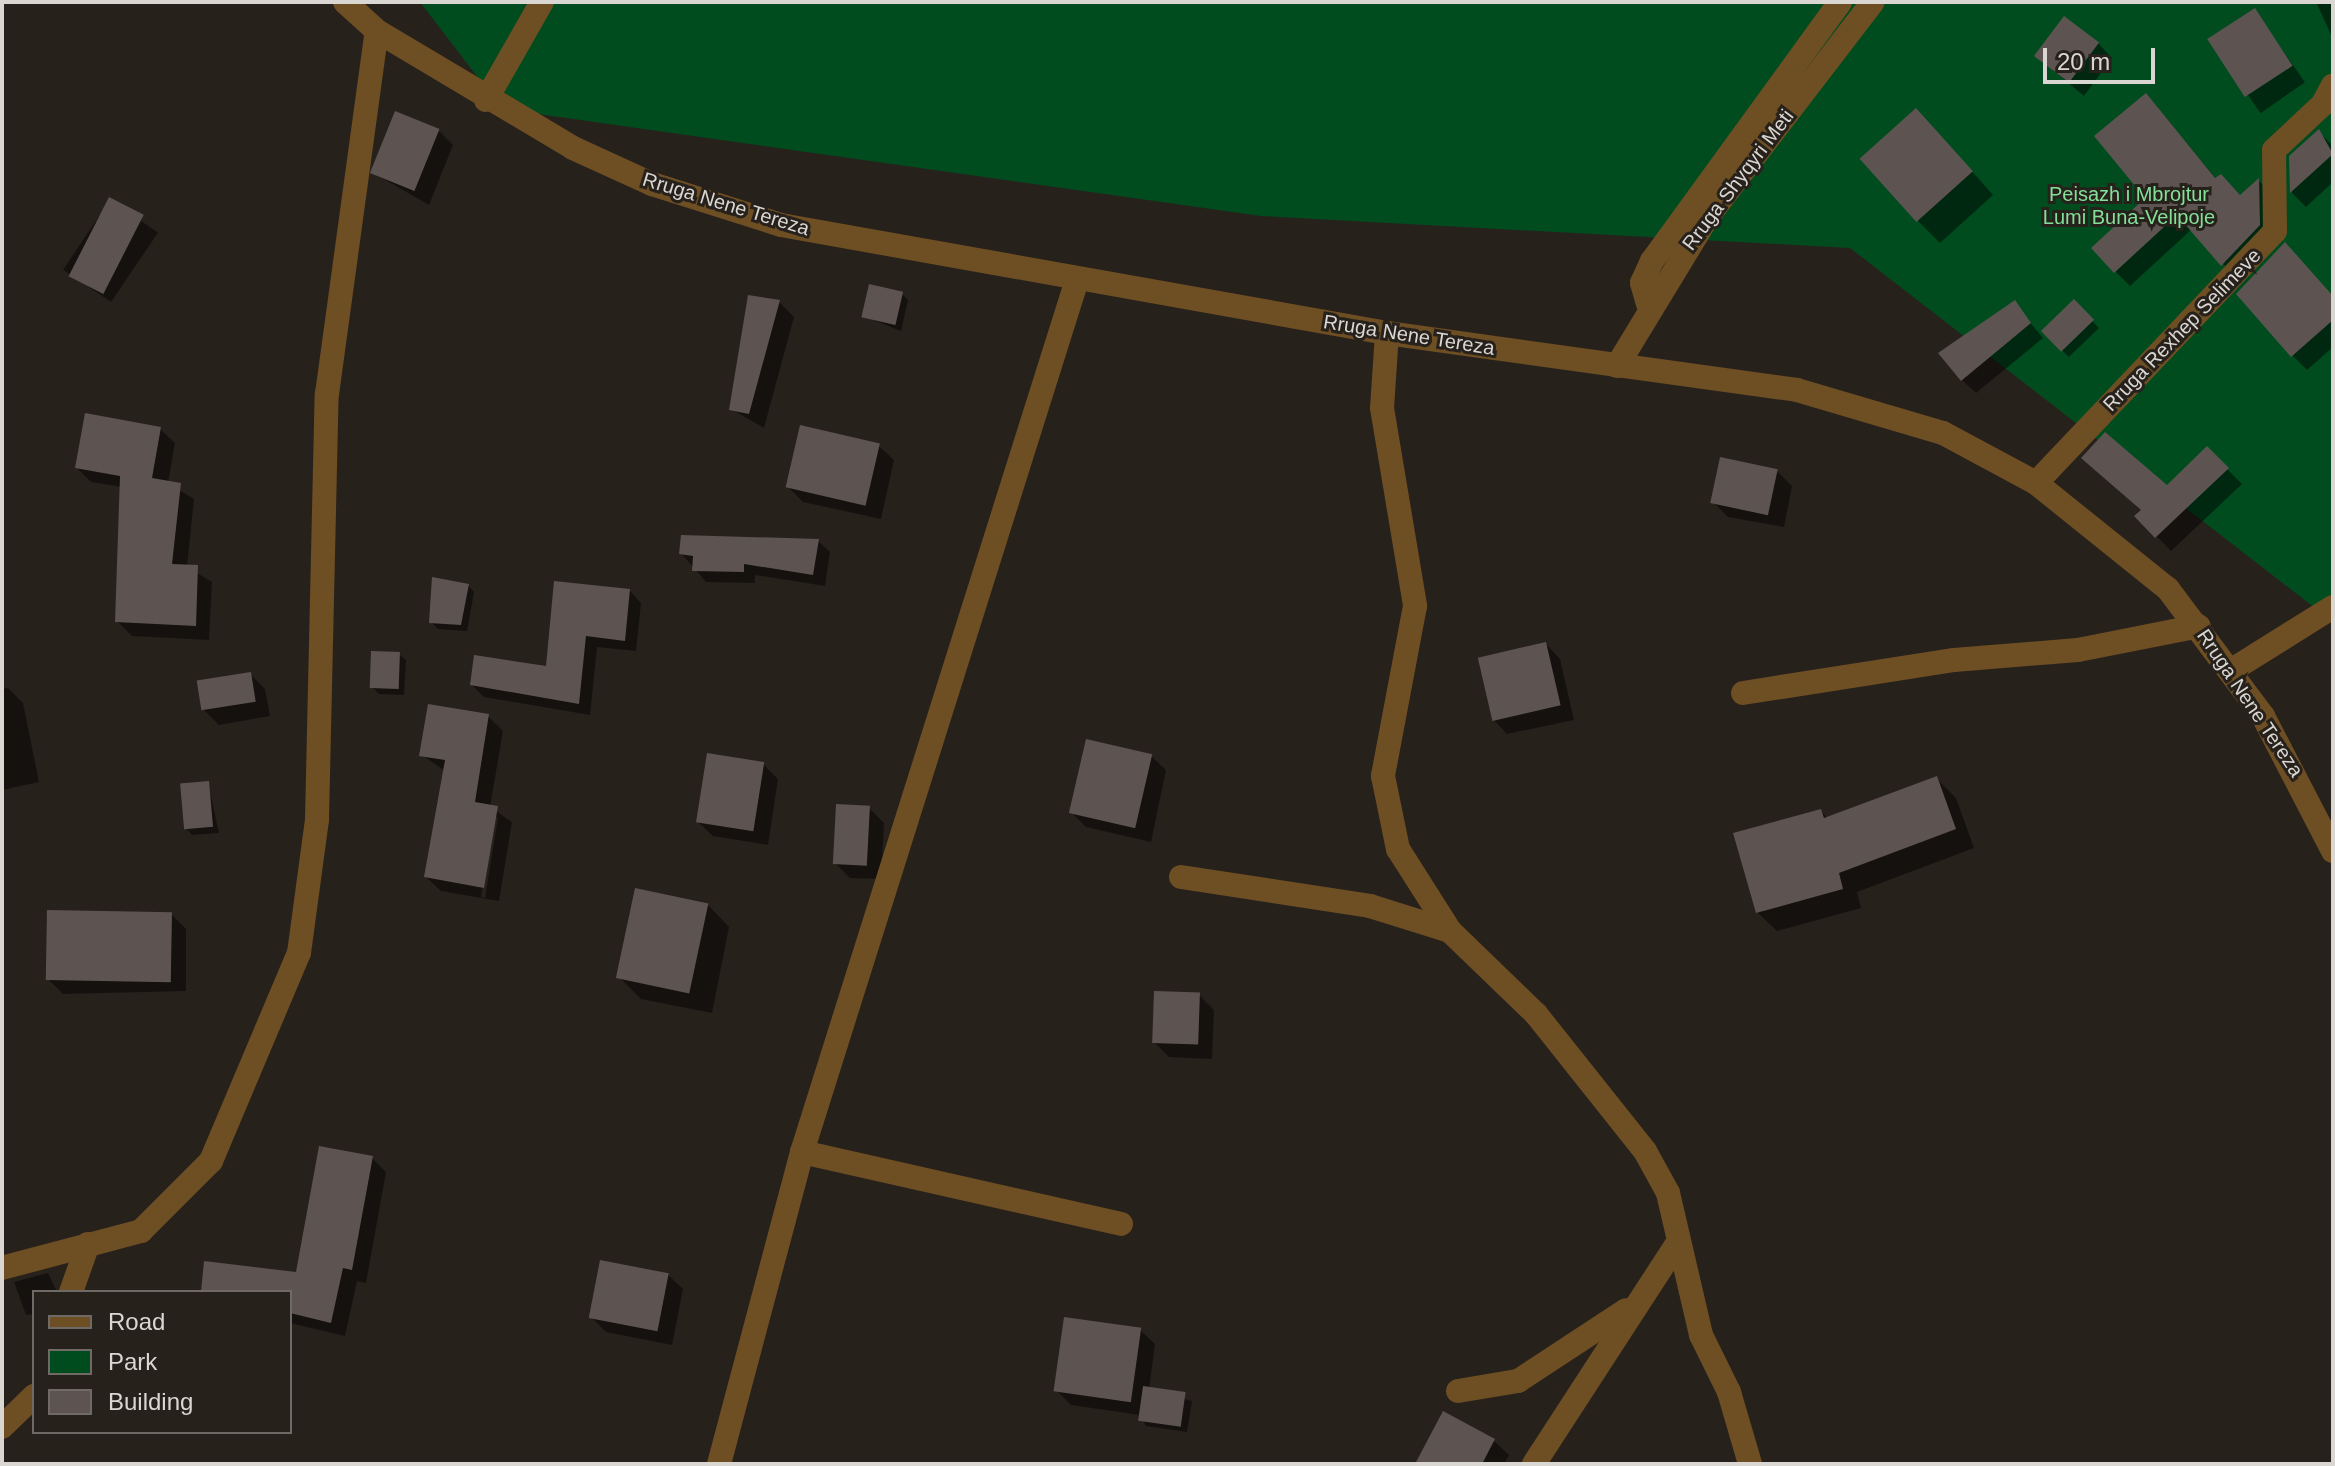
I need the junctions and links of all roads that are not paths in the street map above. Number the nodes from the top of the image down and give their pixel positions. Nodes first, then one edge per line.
1 (345, 2) edge
2 (542, 2) edge
3 (1840, 2) edge
4 (1873, 2) edge
5 (377, 31) junction
6 (2333, 85) edge
7 (486, 100) junction
8 (1077, 280) junction
9 (1648, 304) junction
10 (1387, 333) junction
11 (1617, 366) junction
12 (2036, 483) junction
13 (2333, 607) edge
14 (2199, 626) junction
15 (2232, 670) junction
16 (1743, 693) dead end
17 (2333, 851) edge
18 (1181, 877) dead end
19 (1450, 931) junction
20 (802, 1152) junction
21 (1121, 1224) dead end
22 (1678, 1242) junction
23 (88, 1244) junction
24 (2, 1268) edge
25 (72, 1290) edge
26 (1629, 1308) junction
27 (1458, 1391) dead end
28 (32, 1398) edge
29 (2, 1427) edge
30 (719, 1464) edge
31 (1534, 1464) edge
32 (1750, 1464) edge

1 - 5 street, Rruga Nene Tereza
2 - 7 street
3 - 9 street
4 - 9 street, Rruga Shyqyri Meti
5 - 7 street, Rruga Nene Tereza
5 - 23 street
6 - 12 street, Rruga Rexhep Selimeve
7 - 8 street, Rruga Nene Tereza
8 - 10 street, Rruga Nene Tereza
8 - 20 street
9 - 11 street, Rruga Shyqyri Meti
10 - 11 street, Rruga Nene Tereza
10 - 19 street
11 - 12 street, Rruga Nene Tereza
12 - 14 street, Rruga Nene Tereza
13 - 15 street
14 - 15 street, Rruga Nene Tereza
14 - 16 street
15 - 17 street, Rruga Nene Tereza
18 - 19 street
19 - 22 street
20 - 21 street
20 - 30 street
22 - 26 street
22 - 32 street
23 - 24 street
23 - 25 street
26 - 27 street
26 - 31 street
28 - 29 street

